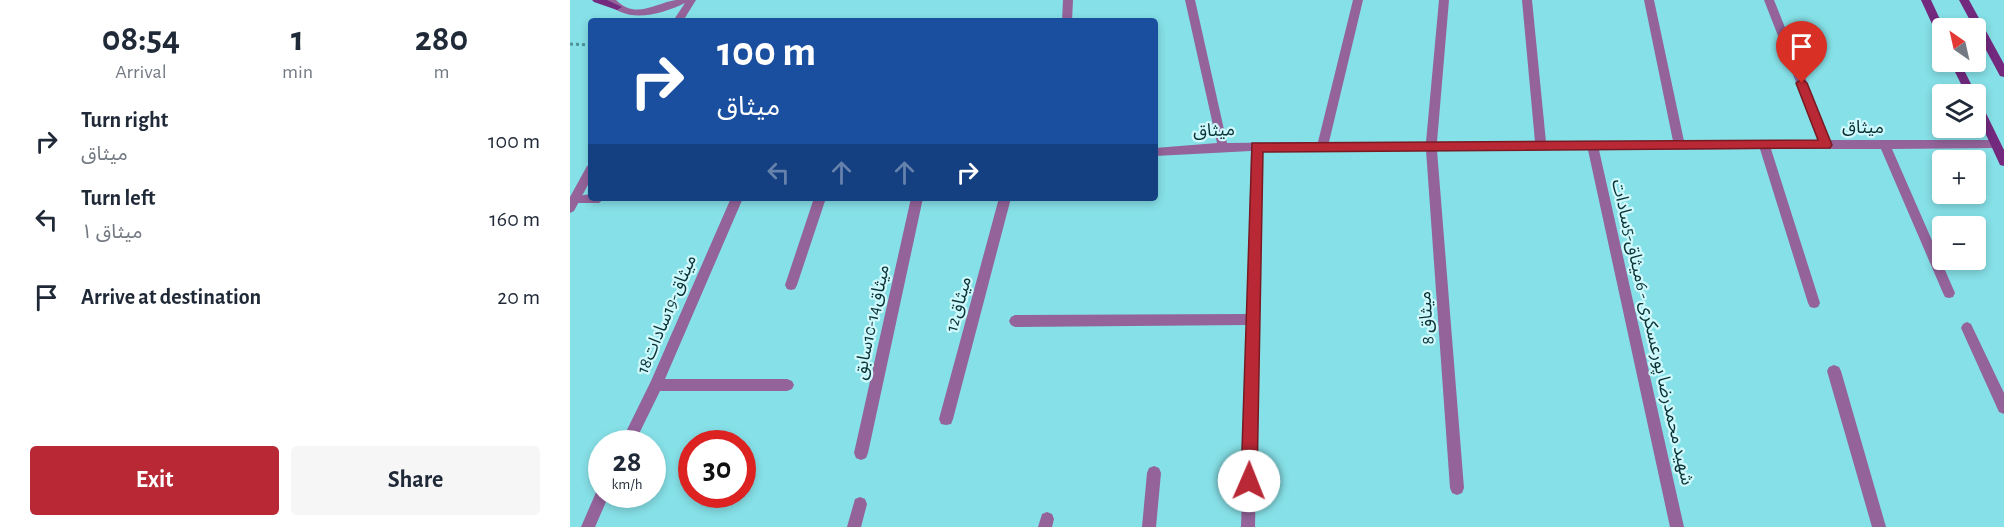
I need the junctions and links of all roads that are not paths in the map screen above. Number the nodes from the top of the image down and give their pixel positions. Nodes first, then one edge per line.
1 (597, 0) edge
2 (682, 0) edge
3 (691, 0) edge
4 (1068, 0) edge
5 (1190, 0) edge
6 (1358, 0) edge
7 (1444, 0) edge
8 (1527, 0) edge
9 (1649, 0) edge
10 (1769, 0) edge
11 (1926, 0) edge
12 (1964, 0) edge
13 (616, 6) edge
14 (680, 18) edge
15 (1067, 18) edge
16 (1934, 18) edge
17 (2004, 73) edge
18 (1986, 125) edge
19 (1995, 144) junction
20 (1679, 145) junction
21 (1764, 145) junction
22 (1826, 145) junction
23 (1885, 145) junction
24 (1431, 146) junction
25 (1541, 146) junction
26 (1593, 146) junction
27 (1223, 147) junction
28 (1257, 147) junction
29 (1322, 147) junction
30 (1158, 153) edge
31 (2004, 162) edge
32 (588, 175) edge
33 (588, 200) edge
34 (736, 201) edge
35 (819, 201) edge
36 (915, 201) edge
37 (1004, 201) edge
38 (572, 204) edge
39 (790, 285) dead end
40 (1949, 293) dead end
41 (1814, 303) dead end
42 (1253, 319) junction
43 (1015, 321) dead end
44 (1967, 328) dead end
45 (1834, 371) dead end
46 (787, 385) dead end
47 (656, 386) junction
48 (2004, 408) edge
49 (946, 419) dead end
50 (634, 430) edge
51 (861, 453) dead end
52 (1154, 473) dead end
53 (1457, 488) dead end
54 (860, 504) dead end
55 (596, 508) edge
56 (588, 527) edge
57 (854, 527) edge
58 (1149, 527) edge
59 (1248, 527) edge
60 (1677, 527) edge
61 (1879, 527) edge

1 - 13 main road
2 - 13 street
3 - 14 street
4 - 15 street
5 - 27 street
6 - 29 street
7 - 24 street, میثاق 8
8 - 25 street
9 - 20 street
10 - 22 street
11 - 16 main road
12 - 17 main road
18 - 19 main road
19 - 23 street, میثاق
19 - 31 main road
20 - 21 street, میثاق
20 - 26 street, میثاق
21 - 22 street, میثاق
21 - 41 street
22 - 23 street, میثاق
23 - 40 street
24 - 25 street, میثاق
24 - 29 street, میثاق
24 - 53 street, میثاق 8
25 - 26 street, میثاق
26 - 60 street, شهید محمدرضا پورعسکری - 6میثاق-5سادات
27 - 28 street, میثاق
27 - 30 street, میثاق
28 - 29 street, میثاق
28 - 42 street
32 - 38 street
33 - 38 street
34 - 47 street, 18میثاق-19سادات
35 - 39 street
36 - 51 street, میثاق14-10سابق
37 - 49 street, 12میثاق
42 - 43 street
42 - 59 street
44 - 48 street
45 - 61 street
46 - 47 street
47 - 50 street, 18میثاق-19سادات
52 - 58 street
54 - 57 street
55 - 56 street

